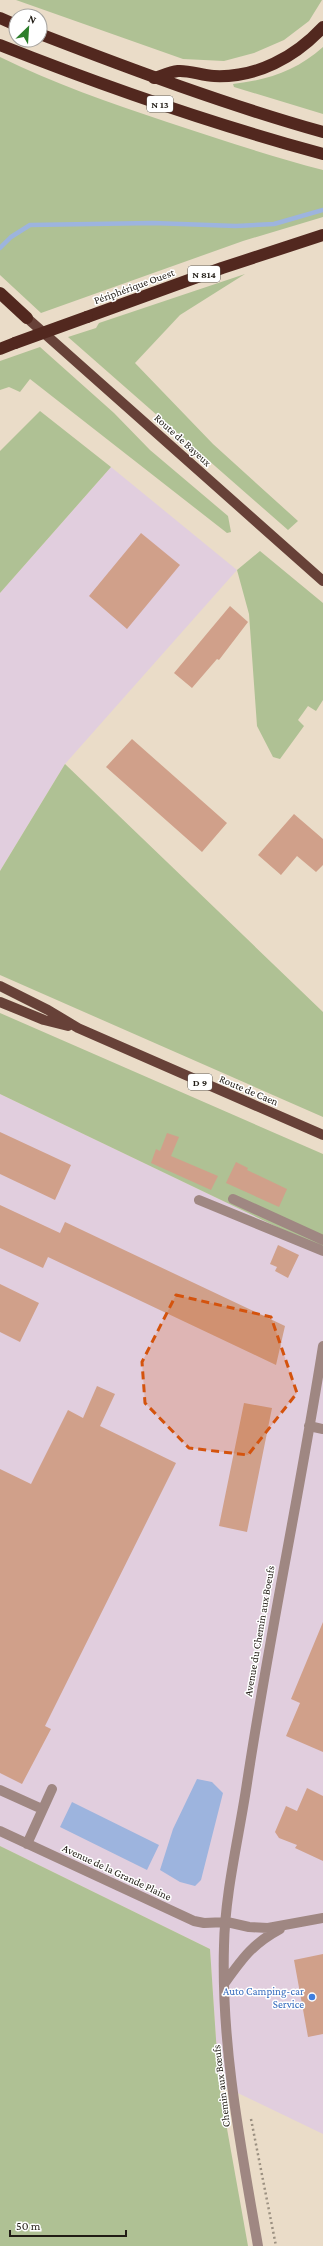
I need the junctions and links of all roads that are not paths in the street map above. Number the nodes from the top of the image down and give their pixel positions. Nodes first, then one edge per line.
1 (323, 27) edge
2 (48, 37) edge
3 (0, 45) edge
4 (154, 78) junction
5 (323, 132) edge
6 (323, 154) edge
7 (323, 235) edge
8 (0, 293) edge
9 (0, 305) edge
10 (27, 318) junction
11 (0, 349) edge
12 (323, 581) edge
13 (0, 986) edge
14 (0, 1002) edge
15 (78, 1028) junction
16 (323, 1135) edge
17 (233, 1199) dead end
18 (199, 1200) dead end
19 (323, 1240) edge
20 (323, 1251) edge
21 (323, 1346) edge
22 (320, 1388) edge
23 (309, 1426) junction
24 (323, 1429) edge
25 (52, 1789) dead end
26 (0, 1790) edge
27 (42, 1809) junction
28 (0, 1832) edge
29 (27, 1844) junction
30 (323, 1918) edge
31 (227, 1922) junction
32 (289, 1924) junction
33 (224, 1984) junction
34 (258, 2246) edge

1 - 4 highway
2 - 4 highway, N 13
3 - 6 highway, N 13
4 - 5 highway, N 13
7 - 11 highway, Périphérique Ouest / N 814, bridge
8 - 10 highway
9 - 10 highway
10 - 12 main road, Route de Bayeux
13 - 15 main road, Route de Caen / D 9
14 - 15 main road, Route de Caen / D 9
15 - 16 main road, Route de Caen / D 9
17 - 19 street
18 - 20 street
21 - 22 street, Avenue du Chemin aux Boeufs
22 - 23 street, Avenue du Chemin aux Boeufs
23 - 24 street
23 - 31 street, Avenue du Chemin aux Boeufs
25 - 27 street
26 - 27 street
27 - 29 street
28 - 29 street, Avenue de la Grande Plaine
29 - 31 street, Avenue de la Grande Plaine
30 - 32 street, Avenue de la Grande Plaine
31 - 32 street, Avenue de la Grande Plaine
31 - 33 street, Chemin aux Bœufs
32 - 33 street
33 - 34 street, Chemin aux Bœufs

